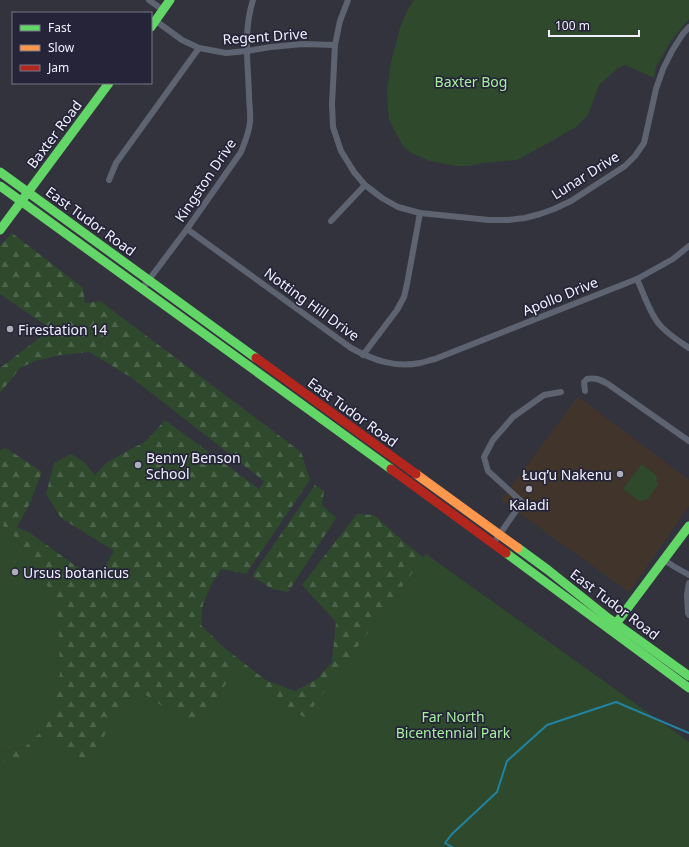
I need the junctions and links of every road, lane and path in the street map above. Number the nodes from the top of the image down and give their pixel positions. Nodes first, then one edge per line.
1 (149, 0) edge
2 (170, 0) edge
3 (253, 0) edge
4 (348, 0) edge
5 (163, 10) junction
6 (153, 24) edge
7 (689, 27) edge
8 (335, 45) junction
9 (199, 48) junction
10 (247, 51) junction
11 (108, 84) edge
12 (0, 172) edge
13 (109, 180) dead end
14 (365, 185) junction
15 (0, 186) edge
16 (28, 192) junction
17 (21, 201) junction
18 (420, 213) junction
19 (331, 221) dead end
20 (187, 229) junction
21 (0, 230) edge
22 (689, 246) edge
23 (637, 279) junction
24 (148, 280) junction
25 (142, 289) junction
26 (689, 348) edge
27 (363, 355) junction
28 (435, 359) joint
29 (585, 391) dead end
30 (561, 392) dead end
31 (689, 441) edge
32 (689, 526) edge
33 (499, 535) junction
34 (493, 544) junction
35 (664, 560) junction
36 (689, 575) edge
37 (689, 583) edge
38 (689, 615) edge
39 (613, 628) junction
40 (689, 676) edge
41 (689, 688) edge

1 - 5 street
2 - 5 main road
3 - 10 street, Kingston Drive
4 - 8 street, Lunar Drive
5 - 6 main road
6 - 9 street, Regent Drive
7 - 18 street, Lunar Drive
8 - 10 street, Regent Drive
8 - 14 street, Lunar Drive
9 - 10 street, Regent Drive
9 - 13 street
10 - 20 street, Kingston Drive
11 - 16 main road, Baxter Road
12 - 16 main road, East Tudor Road
14 - 18 street, Lunar Drive
14 - 19 street
15 - 17 main road, East Tudor Road
16 - 17 main road, Baxter Road
16 - 24 main road, East Tudor Road
17 - 21 main road, Baxter Road
17 - 25 main road, East Tudor Road
18 - 27 street
20 - 24 street, Kingston Drive
20 - 27 street, Notting Hill Drive
22 - 23 street, Apollo Drive
23 - 26 street
23 - 28 street, Apollo Drive
24 - 25 street, Kingston Drive
24 - 33 main road, East Tudor Road
25 - 34 main road, East Tudor Road
27 - 28 street, Notting Hill Drive
29 - 31 street
30 - 33 street
32 - 35 main road
33 - 34 street
33 - 39 main road, East Tudor Road
34 - 39 main road, East Tudor Road
35 - 36 street
35 - 39 main road
37 - 38 street
39 - 40 main road, East Tudor Road
39 - 41 main road, East Tudor Road

